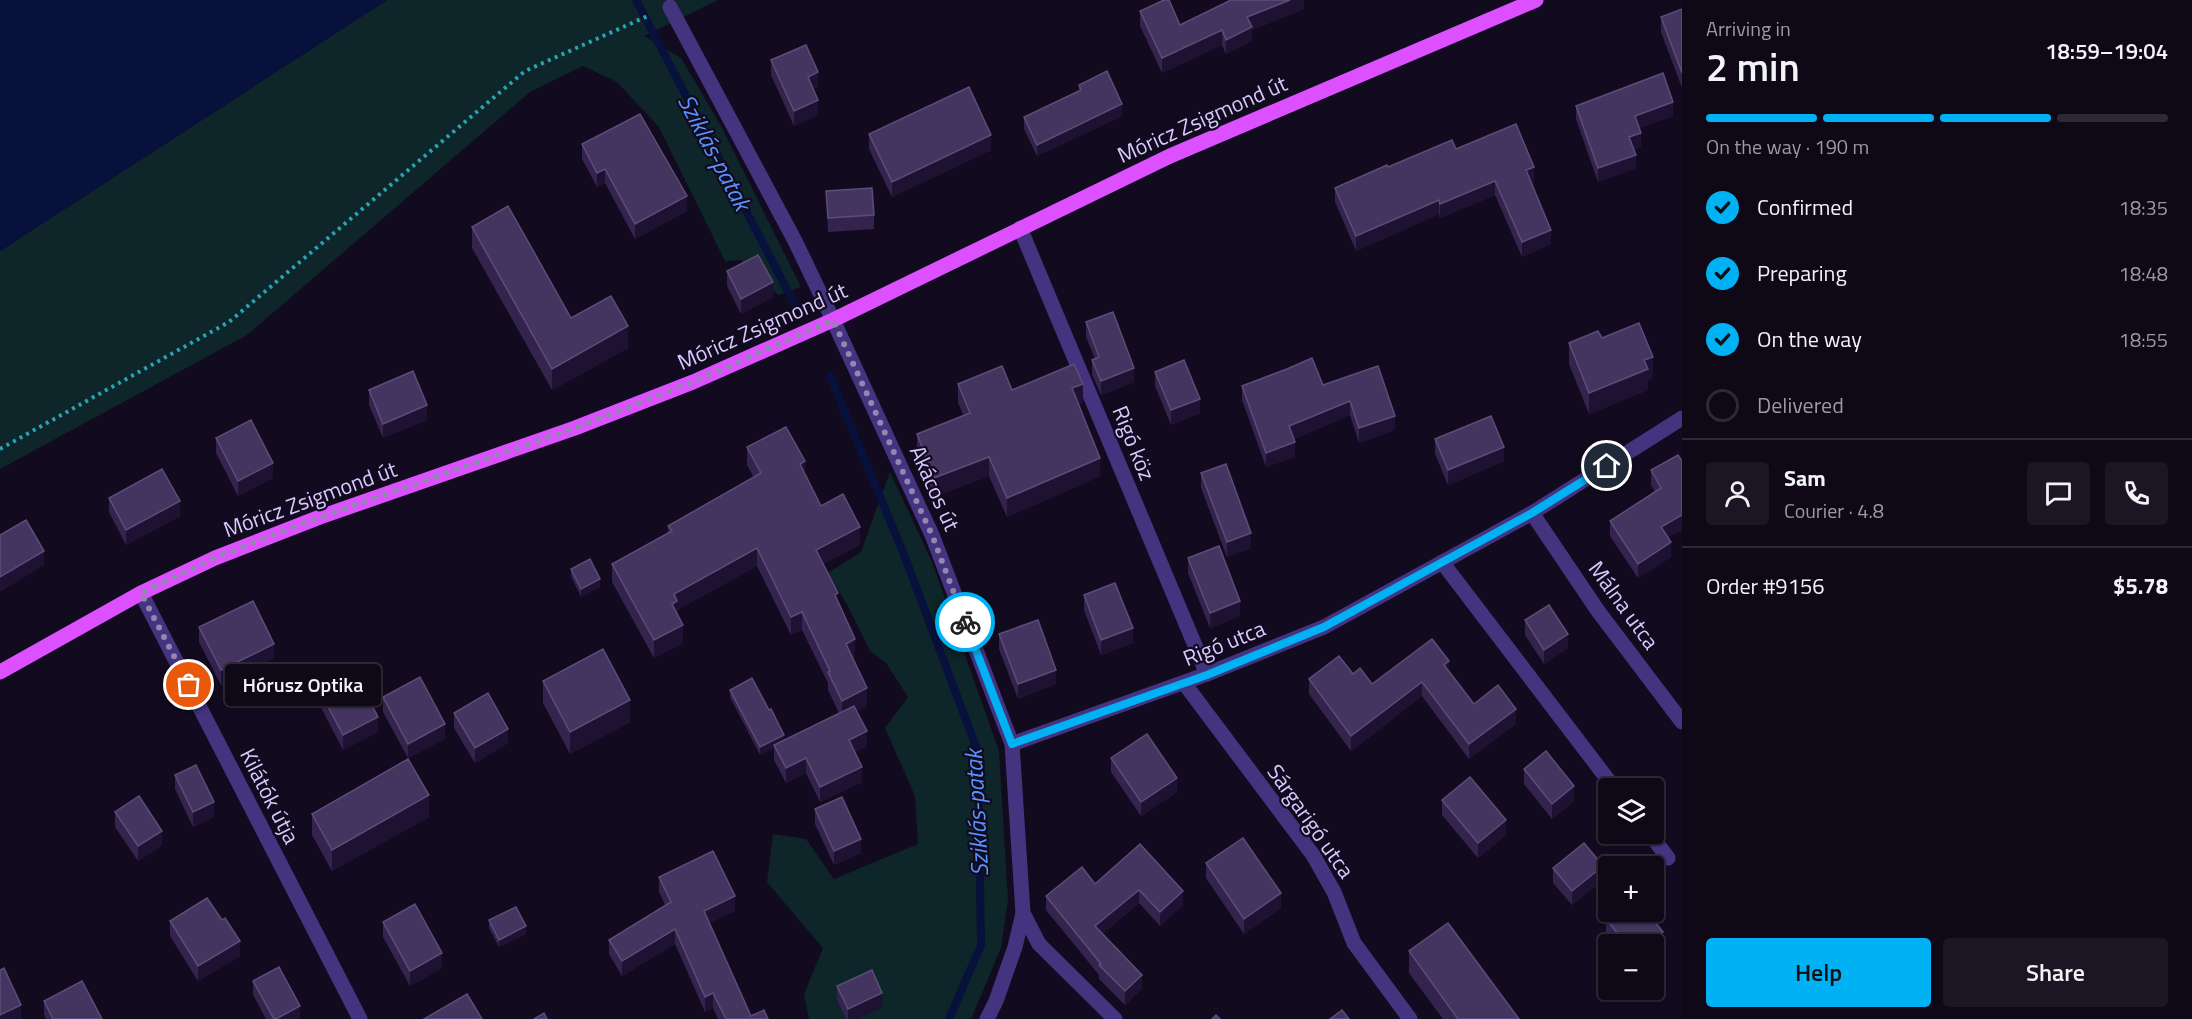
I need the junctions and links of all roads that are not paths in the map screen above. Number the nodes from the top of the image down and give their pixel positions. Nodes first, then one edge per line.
1 (1536, 0) edge
2 (663, 10) road end
3 (1020, 228) junction
4 (833, 320) junction
5 (1682, 418) edge
6 (1532, 513) junction
7 (1442, 562) junction
8 (141, 593) junction
9 (0, 672) edge
10 (1207, 675) junction
11 (1184, 683) junction
12 (1682, 722) edge
13 (1012, 744) junction
14 (1607, 778) edge
15 (1658, 844) edge
16 (1668, 858) dead end
17 (1023, 914) junction
18 (360, 1019) edge
19 (987, 1019) edge
20 (1115, 1019) edge
21 (1410, 1019) edge

1 - 3 main road, Móricz Zsigmond út
2 - 4 street, Akácos út
3 - 4 main road, Móricz Zsigmond út
3 - 10 street, Rigó köz
4 - 8 main road, Móricz Zsigmond út
4 - 13 street, Akácos út
5 - 6 street, Rigó utca
6 - 7 street, Rigó utca
6 - 12 street, Málna utca
7 - 10 street, Rigó utca
7 - 14 street
8 - 9 main road, Móricz Zsigmond út
8 - 18 street, Kilátók útja
10 - 11 street, Rigó utca
11 - 13 street, Rigó utca
11 - 21 street, Sárgarigó utca
13 - 17 street, Akácos út
15 - 16 street
17 - 19 street, Akácos út
17 - 20 street

